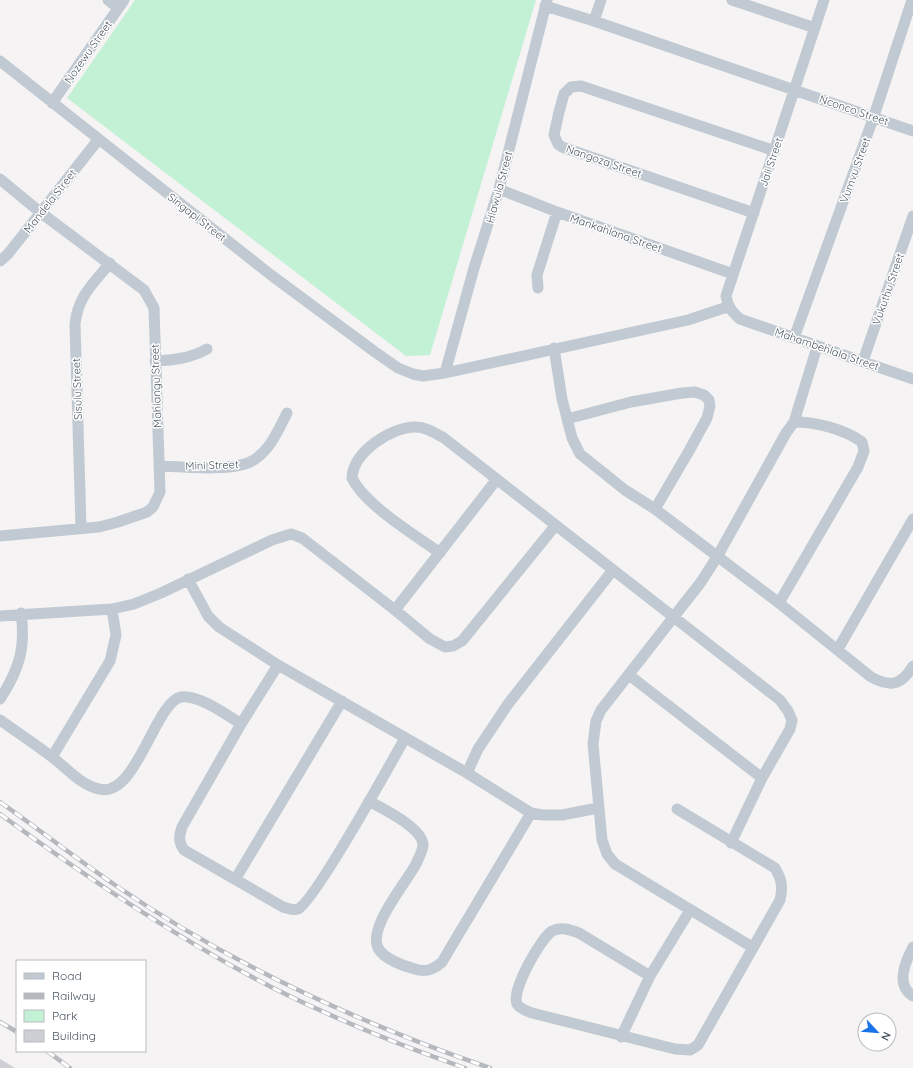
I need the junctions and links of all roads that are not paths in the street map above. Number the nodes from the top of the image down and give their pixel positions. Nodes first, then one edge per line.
1 (108, 0) edge
2 (601, 0) edge
3 (732, 0) edge
4 (824, 0) edge
5 (912, 0) edge
6 (546, 3) edge
7 (121, 4) edge
8 (594, 21) junction
9 (815, 28) junction
10 (0, 61) edge
11 (796, 90) junction
12 (52, 103) junction
13 (874, 116) junction
14 (913, 130) edge
15 (98, 140) junction
16 (775, 151) junction
17 (0, 179) edge
18 (499, 189) junction
19 (40, 212) junction
20 (557, 212) junction
21 (754, 213) junction
22 (913, 216) edge
23 (0, 261) edge
24 (110, 263) junction
25 (734, 274) junction
26 (538, 288) dead end
27 (730, 308) junction
28 (794, 338) junction
29 (817, 347) junction
30 (554, 348) junction
31 (207, 349) dead end
32 (156, 361) junction
33 (863, 361) junction
34 (445, 373) junction
35 (913, 379) edge
36 (287, 413) dead end
37 (567, 419) junction
38 (794, 422) junction
39 (159, 466) junction
40 (497, 479) junction
41 (655, 509) junction
42 (913, 519) edge
43 (555, 526) junction
44 (81, 527) junction
45 (0, 536) edge
46 (440, 553) junction
47 (718, 557) junction
48 (612, 570) junction
49 (188, 579) junction
50 (779, 603) junction
51 (112, 609) junction
52 (395, 610) junction
53 (21, 614) junction
54 (0, 616) edge
55 (673, 618) junction
56 (838, 649) junction
57 (278, 664) junction
58 (913, 666) edge
59 (628, 675) junction
60 (0, 700) edge
61 (342, 701) junction
62 (0, 720) edge
63 (241, 724) junction
64 (405, 738) junction
65 (52, 757) junction
66 (467, 773) junction
67 (762, 778) junction
68 (369, 801) junction
69 (598, 808) junction
70 (677, 809) dead end
71 (530, 813) junction
72 (731, 843) junction
73 (236, 878) junction
74 (690, 910) junction
75 (752, 946) junction
76 (913, 947) edge
77 (650, 976) junction
78 (913, 996) edge
79 (622, 1036) junction

1 - 7 street
2 - 8 street
3 - 9 street
4 - 9 street, Jali Street
5 - 13 street, Vumvu Street
6 - 8 street, Nconco Street
6 - 18 street, Hlawula Street
7 - 12 street, Nozewu Street
8 - 11 street, Nconco Street
9 - 11 street, Jali Street
10 - 12 street, Singapi Street
11 - 13 street, Nconco Street
11 - 16 street, Jali Street
12 - 15 street, Singapi Street
13 - 14 street, Nconco Street
13 - 28 street, Vumvu Street
15 - 19 street, Mandela Street
15 - 34 street, Singapi Street
16 - 21 street, Jali Street
16 - 21 street, Nangoza Street
17 - 19 street, Mahlangu Street
18 - 20 street, Mankahlana Street
18 - 34 street, Hlawula Street
19 - 23 street, Mandela Street
19 - 24 street, Mahlangu Street
20 - 25 street, Mankahlana Street
20 - 26 street
21 - 25 street, Jali Street
22 - 33 street, Vukuthu Street
24 - 32 street, Mahlangu Street
24 - 44 street, Sisulu Street
25 - 27 street, Jali Street
27 - 28 street, Mahambehlala Street
27 - 30 street, Singapi Street
28 - 29 street, Mahambehlala Street
29 - 33 street, Mahambehlala Street
29 - 38 street
30 - 34 street, Singapi Street
30 - 37 street
31 - 32 street
32 - 39 street, Mahlangu Street
33 - 35 street, Mahambehlala Street
36 - 39 street, Mini Street
37 - 41 street
37 - 41 street
38 - 47 street
38 - 50 street
39 - 44 street, Mahlangu Street
40 - 43 street
40 - 46 street
40 - 46 street
41 - 47 street
42 - 56 street
43 - 48 street
43 - 52 street
44 - 45 street, Mahlangu Street
46 - 52 street
47 - 50 street
47 - 55 street
48 - 55 street
48 - 66 street
49 - 51 street
49 - 52 street
49 - 57 street
50 - 56 street
51 - 53 street
51 - 65 street
53 - 54 street
53 - 60 street
55 - 59 street
55 - 67 street
56 - 58 street
57 - 61 street
57 - 63 street
59 - 67 street
59 - 69 street
61 - 64 street
61 - 73 street
62 - 65 street
63 - 65 street
63 - 73 street
64 - 66 street
64 - 68 street
66 - 71 street
67 - 72 street
68 - 71 street
68 - 73 street
69 - 71 street
69 - 74 street
70 - 72 street
72 - 75 street
74 - 75 street
74 - 77 street
75 - 79 street
76 - 78 street
77 - 79 street
77 - 79 street

